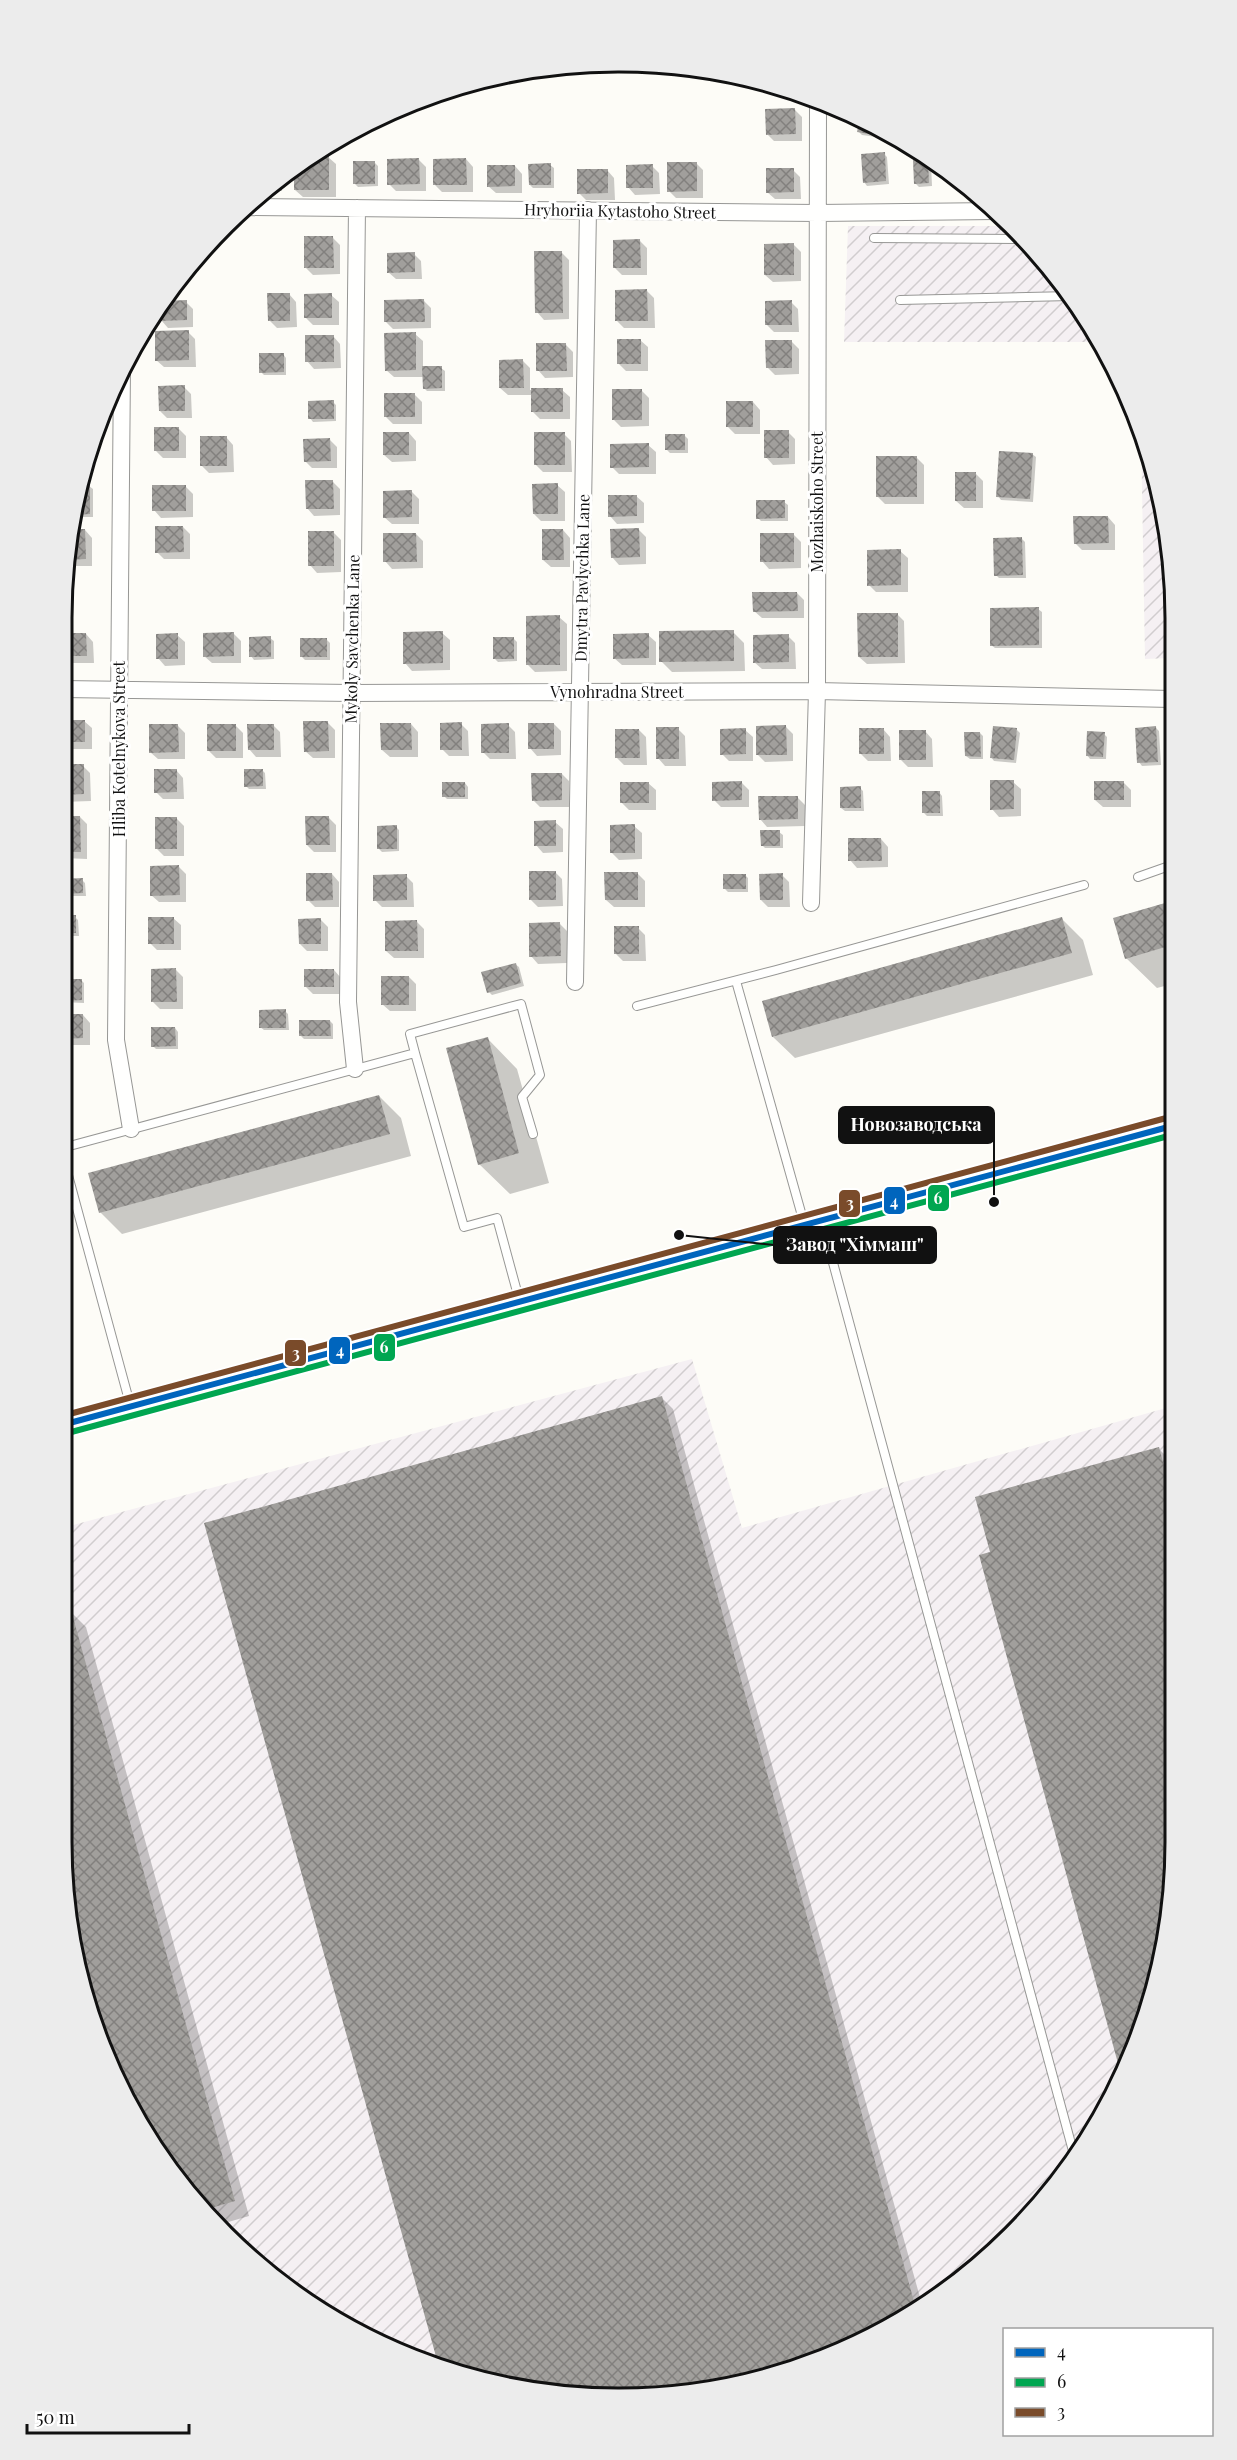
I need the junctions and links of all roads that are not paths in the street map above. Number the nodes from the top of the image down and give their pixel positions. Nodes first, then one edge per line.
1 (818, 110) edge
2 (259, 207) edge
3 (357, 208) junction
4 (588, 210) junction
5 (982, 211) edge
6 (818, 213) junction
7 (874, 238) dead end
8 (1011, 239) edge
9 (1059, 296) edge
10 (900, 300) dead end
11 (122, 391) edge
12 (72, 689) edge
13 (119, 689) junction
14 (817, 691) junction
15 (580, 692) junction
16 (352, 693) junction
17 (1165, 699) edge
18 (1165, 867) edge
19 (1138, 877) dead end
20 (1084, 885) dead end
21 (811, 903) dead end
22 (735, 981) junction
23 (575, 982) dead end
24 (637, 1006) dead end
25 (415, 1053) junction
26 (355, 1069) junction
27 (1165, 1128) edge
28 (131, 1129) junction
29 (533, 1134) dead end
30 (72, 1145) edge
31 (72, 1190) edge
32 (813, 1223) junction
33 (520, 1302) junction
34 (130, 1407) junction
35 (72, 1422) edge
36 (1072, 2147) edge

1 - 6 street, Mozhaiskoho Street
2 - 3 street, Hryhoriia Kytastoho Street
3 - 4 street, Hryhoriia Kytastoho Street
3 - 16 street, Mykoly Savchenka Lane
4 - 6 street, Hryhoriia Kytastoho Street
4 - 15 street, Dmytra Pavlychka Lane
5 - 6 street, Hryhoriia Kytastoho Street
6 - 14 street, Mozhaiskoho Street
7 - 8 lane
9 - 10 lane
11 - 13 street, Hliba Kotelnykova Street
12 - 13 street, Vynohradna Street
13 - 16 street, Vynohradna Street
13 - 28 street, Hliba Kotelnykova Street
14 - 15 street, Vynohradna Street
14 - 17 street, Vynohradna Street
14 - 21 street, Mozhaiskoho Street
15 - 16 street, Vynohradna Street
15 - 23 street, Dmytra Pavlychka Lane
16 - 26 street, Mykoly Savchenka Lane
18 - 19 lane
20 - 22 lane
22 - 24 lane
22 - 32 lane
25 - 26 lane
25 - 29 lane
25 - 33 lane
26 - 28 lane
27 - 32 street
28 - 30 lane
31 - 34 lane
32 - 33 street
32 - 36 lane
33 - 34 street
34 - 35 street

